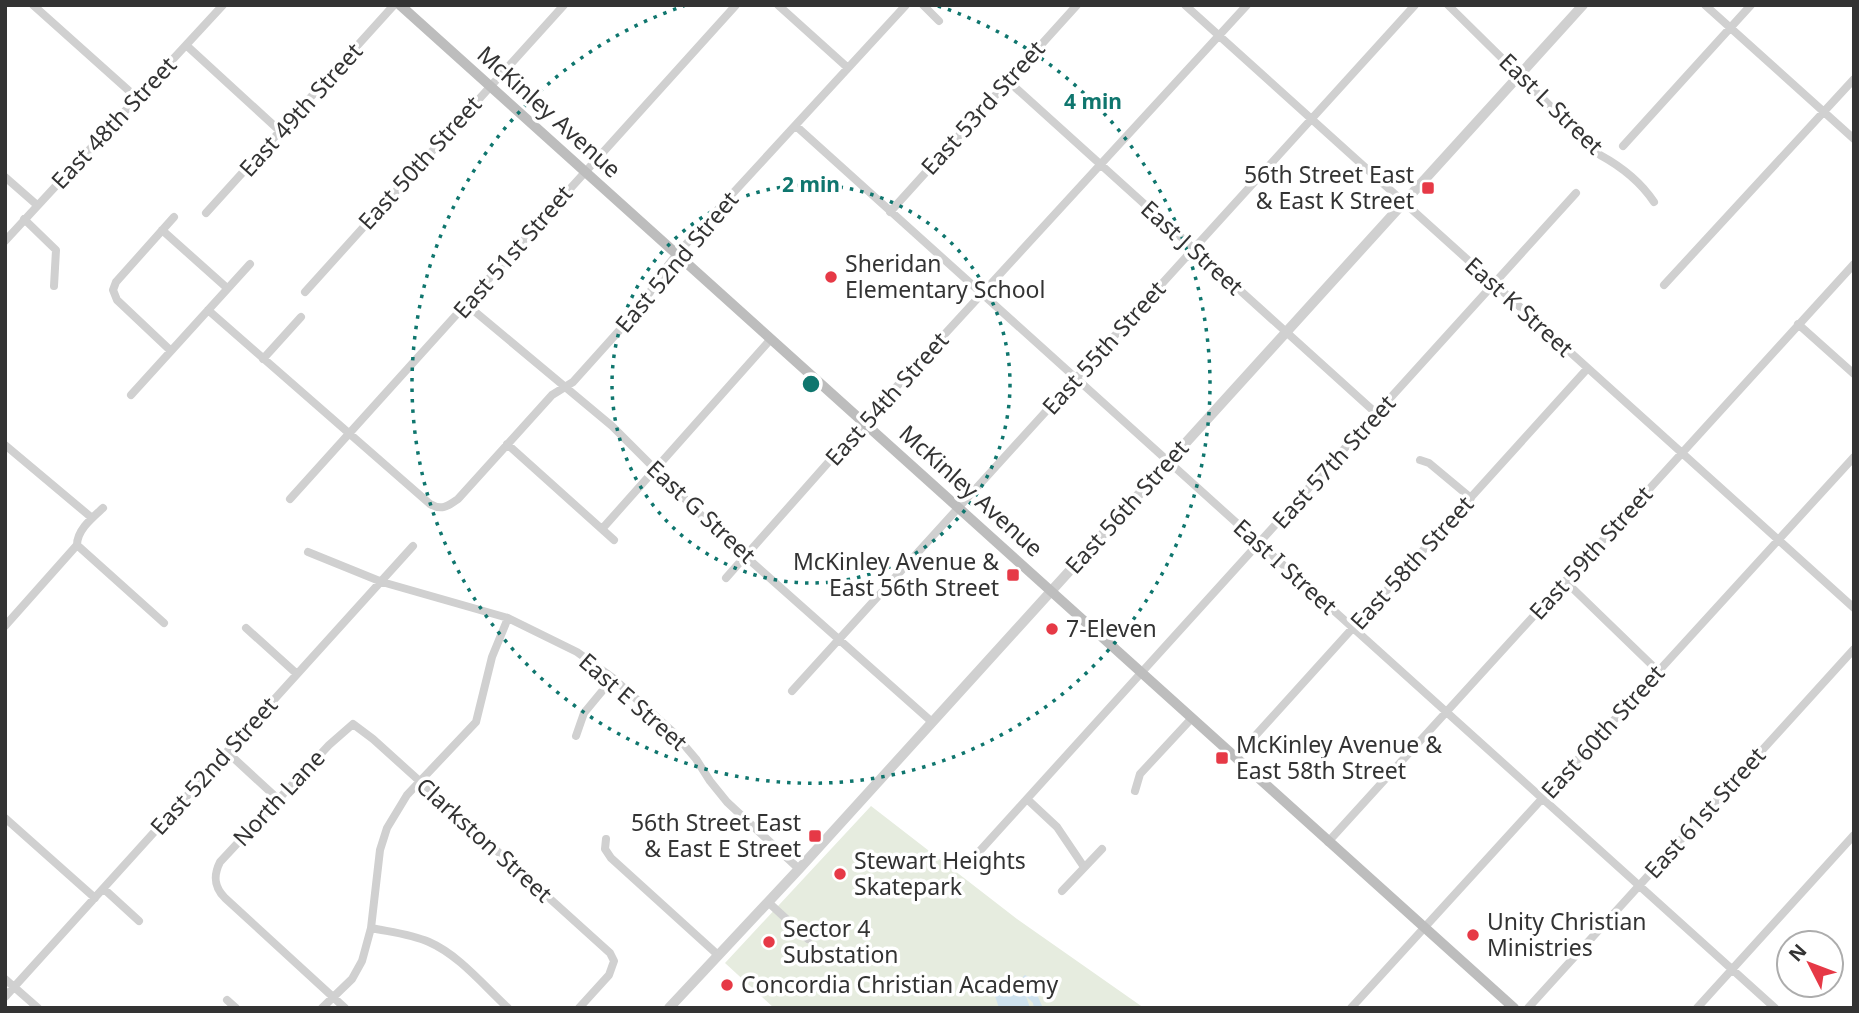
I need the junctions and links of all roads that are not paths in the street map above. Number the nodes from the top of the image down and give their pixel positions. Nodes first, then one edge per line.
1 (33, 5) edge
2 (223, 5) edge
3 (397, 5) edge
4 (564, 5) edge
5 (736, 5) edge
6 (778, 5) edge
7 (906, 5) edge
8 (923, 5) edge
9 (1077, 5) edge
10 (1185, 5) edge
11 (1247, 5) edge
12 (1415, 5) edge
13 (1448, 5) edge
14 (1583, 5) edge
15 (1705, 5) edge
16 (1751, 5) edge
17 (939, 21) dead end
18 (1731, 28) junction
19 (1219, 37) junction
20 (186, 45) junction
21 (848, 68) junction
22 (1521, 76) junction
23 (1854, 79) edge
24 (1008, 81) junction
25 (489, 87) junction
26 (137, 98) junction
27 (1824, 111) junction
28 (1312, 121) junction
29 (796, 126) junction
30 (281, 132) junction
31 (1854, 139) edge
32 (1623, 146) dead end
33 (1101, 166) junction
34 (584, 171) junction
35 (5, 177) edge
36 (1576, 193) dead end
37 (1654, 202) dead end
38 (1405, 204) junction
39 (37, 205) junction
40 (890, 212) junction
41 (206, 213) dead end
42 (174, 216) dead end
43 (24, 219) junction
44 (162, 230) junction
45 (5, 241) edge
46 (1195, 250) junction
47 (676, 255) junction
48 (250, 264) dead end
49 (1854, 264) edge
50 (1494, 284) junction
51 (1664, 285) dead end
52 (54, 286) dead end
53 (227, 288) junction
54 (305, 292) dead end
55 (982, 295) junction
56 (467, 305) junction
57 (208, 310) junction
58 (301, 317) dead end
59 (1798, 324) junction
60 (1285, 333) junction
61 (770, 340) junction
62 (171, 351) junction
63 (263, 359) junction
64 (1587, 369) junction
65 (1854, 374) edge
66 (1076, 378) junction
67 (565, 387) junction
68 (131, 395) dead end
69 (1377, 414) junction
70 (864, 422) junction
71 (349, 435) junction
72 (508, 444) junction
73 (5, 445) edge
74 (1682, 453) junction
75 (1854, 457) edge
76 (1420, 460) dead end
77 (1168, 462) junction
78 (654, 470) junction
79 (1471, 498) junction
80 (290, 499) dead end
81 (103, 508) dead end
82 (959, 508) junction
83 (92, 518) junction
84 (602, 529) junction
85 (1778, 539) junction
86 (614, 540) dead end
87 (1259, 544) junction
88 (77, 545) junction
89 (413, 546) dead end
90 (308, 552) dead end
91 (747, 555) junction
92 (726, 578) dead end
93 (1565, 581) junction
94 (382, 582) junction
95 (1050, 591) junction
96 (1854, 608) edge
97 (508, 618) junction
98 (164, 623) dead end
99 (5, 626) edge
100 (246, 628) dead end
101 (1353, 628) junction
102 (840, 638) junction
103 (1854, 649) edge
104 (1658, 671) junction
105 (298, 674) junction
106 (1142, 674) junction
107 (613, 678) junction
108 (792, 691) dead end
109 (1446, 712) junction
110 (1192, 718) junction
111 (932, 722) junction
112 (353, 724) joint
113 (576, 736) dead end
114 (226, 752) junction
115 (1236, 757) junction
116 (420, 782) junction
117 (1135, 791) dead end
118 (278, 799) junction
119 (1027, 799) junction
120 (1543, 799) junction
121 (5, 818) edge
122 (1854, 835) edge
123 (606, 839) dead end
124 (1328, 842) junction
125 (1102, 849) dead end
126 (977, 854) dead end
127 (1084, 867) junction
128 (799, 869) junction
129 (1639, 886) junction
130 (104, 889) junction
131 (1062, 891) dead end
132 (95, 898) junction
133 (768, 902) junction
134 (139, 921) dead end
135 (371, 928) junction
136 (1424, 928) junction
137 (808, 939) dead end
138 (718, 955) junction
139 (1732, 969) junction
140 (5, 979) edge
141 (15, 987) junction
142 (332, 996) junction
143 (5, 997) edge
144 (227, 1000) dead end
145 (38, 1008) edge
146 (236, 1008) edge
147 (323, 1008) edge
148 (345, 1008) edge
149 (508, 1008) edge
150 (579, 1008) edge
151 (669, 1008) edge
152 (1351, 1008) edge
153 (1514, 1008) edge
154 (1528, 1008) edge
155 (1697, 1008) edge
156 (1775, 1008) edge

1 - 26 street
2 - 20 street, East 48th Street
3 - 25 main road, McKinley Avenue
3 - 30 street, East 49th Street
4 - 25 street, East 50th Street
5 - 34 street, East 51st Street
6 - 21 street
7 - 21 street, East 52nd Street
8 - 17 street
9 - 24 street, East 53rd Street
10 - 19 street, East K Street
11 - 19 street, East 54th Street
12 - 28 street, East 55th Street
13 - 22 street, East L Street
14 - 22 street, East 56th Street
15 - 18 street
16 - 18 street
18 - 27 street
18 - 32 street
19 - 28 street, East K Street
19 - 33 street, East 54th Street
20 - 26 street, East 48th Street
20 - 30 street
21 - 29 street, East 52nd Street
22 - 37 street, East L Street
22 - 38 street, East 56th Street
23 - 27 street
24 - 33 street, East J Street
24 - 40 street, East 53rd Street
25 - 34 main road, McKinley Avenue
25 - 54 street, East 50th Street
26 - 39 street, East 48th Street
27 - 31 street
27 - 51 street
28 - 38 street, East K Street
28 - 46 street, East 55th Street
29 - 40 street, East I Street
29 - 47 street, East 52nd Street
30 - 41 street, East 49th Street
33 - 46 street, East J Street
33 - 55 street, East 54th Street
34 - 47 main road, McKinley Avenue
34 - 56 street, East 51st Street
35 - 39 street
36 - 50 street, East 57th Street
38 - 50 street, East K Street
38 - 60 street, East 56th Street
39 - 43 street, East 48th Street
40 - 55 street, East I Street
42 - 44 street
43 - 45 street, East 48th Street
43 - 52 street
44 - 53 street
44 - 62 street
46 - 60 street, East J Street
46 - 66 street, East 55th Street
47 - 61 main road, McKinley Avenue
47 - 67 street, East 52nd Street
48 - 53 street
49 - 59 street, East 59th Street
50 - 64 street, East K Street
50 - 69 street, East 57th Street
53 - 57 street
55 - 66 street, East I Street
55 - 70 street, East 54th Street
56 - 67 street, East G Street
56 - 71 street, East 51st Street
57 - 62 street
57 - 63 street
58 - 63 street
59 - 65 street
59 - 74 street, East 59th Street
60 - 69 street, East J Street
60 - 77 street, East 56th Street
61 - 70 main road, McKinley Avenue
61 - 78 street
62 - 68 street
63 - 71 street
64 - 74 street, East K Street
64 - 79 street, East 58th Street
66 - 77 street, East I Street
66 - 82 street, East 55th Street
67 - 72 street, East 52nd Street
67 - 78 street, East G Street
69 - 87 street, East 57th Street
70 - 82 main road, McKinley Avenue
70 - 91 street, East 54th Street
71 - 72 street, East 52nd Street
71 - 80 street, East 51st Street
72 - 84 street
73 - 83 street
74 - 85 street, East K Street
74 - 93 street, East 59th Street
75 - 85 street, East 60th Street
76 - 79 street
77 - 87 street, East I Street
77 - 95 street, East 56th Street
78 - 84 street
78 - 91 street, East G Street
79 - 101 street, East 58th Street
81 - 83 street
82 - 95 main road, McKinley Avenue
82 - 102 street, East 55th Street
83 - 88 street
84 - 86 street
85 - 96 street, East K Street
85 - 104 street, East 60th Street
87 - 101 street, East I Street
87 - 106 street, East 57th Street
88 - 98 street
88 - 99 street
89 - 94 street, East 52nd Street
90 - 94 street, East E Street
91 - 92 street, East 54th Street
91 - 102 street, East G Street
93 - 104 street
93 - 109 street, East 59th Street
94 - 97 street, East E Street
94 - 105 street, East 52nd Street
95 - 106 main road, McKinley Avenue
95 - 111 street, East 56th Street
97 - 107 street, East E Street
97 - 116 street
100 - 105 street
101 - 109 street, East I Street
101 - 115 street, East 58th Street
102 - 108 street, East 55th Street
102 - 111 street, East G Street
103 - 129 street, East 61st Street
104 - 120 street, East 60th Street
105 - 114 street, East 52nd Street
106 - 110 main road, McKinley Avenue
106 - 119 street, East 57th Street
107 - 113 street
107 - 128 street, East E Street
109 - 120 street, East I Street
109 - 124 street, East 59th Street
110 - 115 main road, McKinley Avenue
110 - 117 street
111 - 128 street, East 56th Street
112 - 116 street, Clarkston Street
112 - 118 street, North Lane
114 - 118 street
114 - 130 street, East 52nd Street
115 - 124 main road, McKinley Avenue
116 - 135 street
116 - 150 street, Clarkston Street
118 - 142 street, North Lane
119 - 126 street, East 57th Street
119 - 127 street
120 - 129 street, East I Street
120 - 136 street, East 60th Street
121 - 132 street
122 - 139 street
123 - 138 street
124 - 136 main road, McKinley Avenue
125 - 127 street
127 - 131 street
128 - 133 street, East 56th Street
129 - 139 street, East I Street
129 - 154 street, East 61st Street
130 - 132 street, East 52nd Street
130 - 134 street
132 - 141 street, East 52nd Street
133 - 137 street
133 - 138 street, East 56th Street
135 - 142 street
135 - 149 street
136 - 152 street, East 60th Street
136 - 153 main road, McKinley Avenue
138 - 151 street, East 56th Street
139 - 155 street
139 - 156 street, East I Street
140 - 141 street
141 - 143 street, East 52nd Street
141 - 145 street
142 - 147 street
142 - 148 street
144 - 146 street

